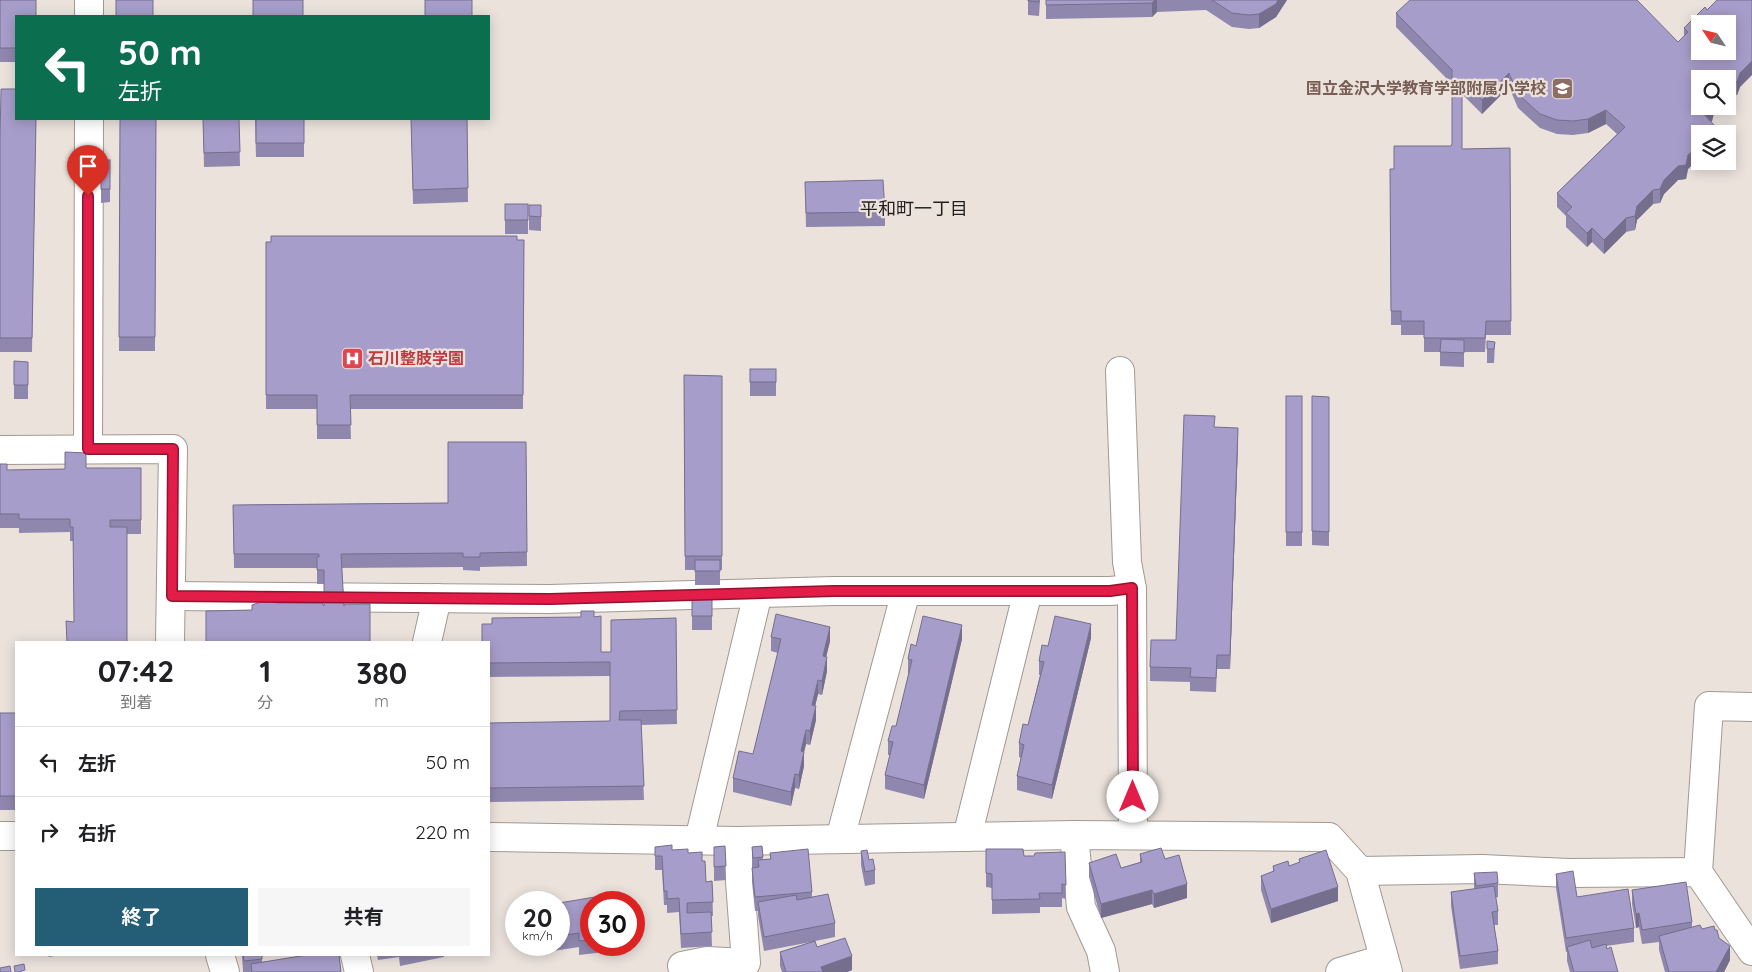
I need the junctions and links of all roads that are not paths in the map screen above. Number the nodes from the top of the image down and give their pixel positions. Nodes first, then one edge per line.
1 (89, 0) edge
2 (89, 15) edge
3 (89, 120) edge
4 (1120, 371) dead end
5 (88, 449) junction
6 (0, 450) edge
7 (1132, 588) junction
8 (906, 591) junction
9 (1028, 591) junction
10 (758, 593) junction
11 (172, 596) junction
12 (437, 598) junction
13 (170, 641) edge
14 (426, 641) edge
15 (1752, 707) edge
16 (1074, 835) junction
17 (1133, 835) junction
18 (0, 836) edge
19 (15, 836) edge
20 (490, 837) edge
21 (967, 837) junction
22 (840, 839) junction
23 (698, 840) junction
24 (736, 841) junction
25 (1360, 871) junction
26 (1698, 872) junction
27 (1752, 951) edge
28 (220, 956) edge
29 (355, 956) edge
30 (1386, 966) edge
31 (225, 972) edge
32 (359, 972) edge
33 (684, 972) edge
34 (1105, 972) edge
35 (1340, 972) edge

1 - 2 street
3 - 5 street
4 - 7 street
5 - 6 street
5 - 11 street
7 - 9 street
7 - 17 street
8 - 9 street
8 - 10 street
8 - 22 street
9 - 21 street
10 - 12 street
10 - 23 street
11 - 12 street
11 - 13 street
12 - 14 street
15 - 26 street
16 - 17 street
16 - 21 street
16 - 34 street
17 - 25 street
18 - 19 street
20 - 23 street
21 - 22 street
22 - 24 street
23 - 24 street
24 - 33 street
25 - 26 street
25 - 30 street
26 - 27 street
28 - 31 street
29 - 32 street
30 - 35 street

